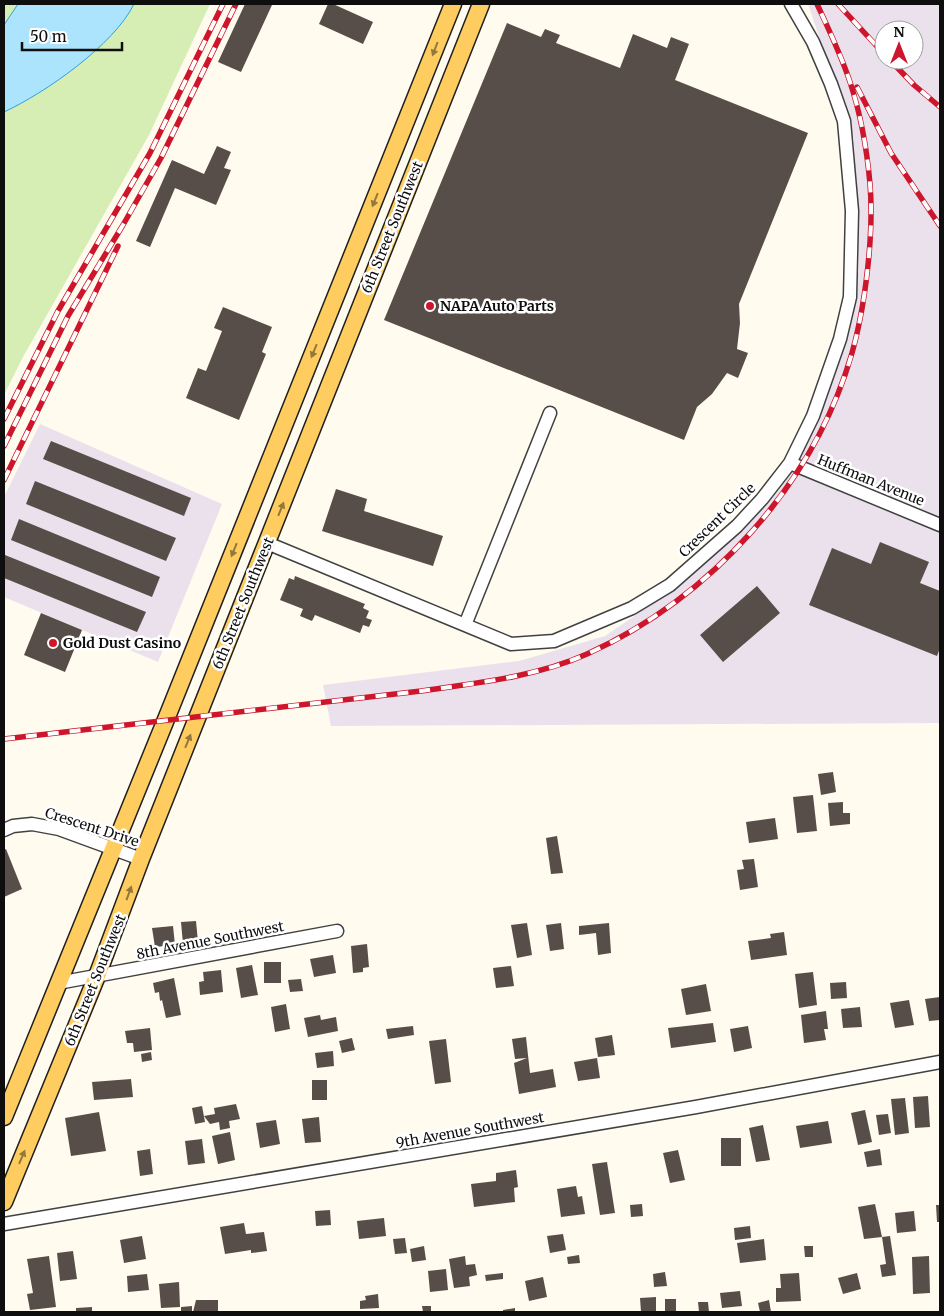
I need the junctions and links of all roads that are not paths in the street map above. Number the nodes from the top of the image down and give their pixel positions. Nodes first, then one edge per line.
1 (453, 4) edge
2 (480, 4) edge
3 (791, 4) edge
4 (550, 413) dead end
5 (790, 463) junction
6 (940, 525) edge
7 (267, 543) junction
8 (465, 625) junction
9 (4, 830) edge
10 (113, 848) junction
11 (142, 858) junction
12 (337, 931) dead end
13 (98, 976) junction
14 (58, 983) junction
15 (940, 1062) edge
16 (4, 1117) edge
17 (4, 1202) edge
18 (4, 1224) edge

1 -> 10 main road, 6th Street Southwest
7 -> 2 main road, 6th Street Southwest
3 - 5 street, Crescent Circle
4 - 8 street
5 - 6 street, Huffman Avenue
5 - 8 street, Crescent Circle
7 - 8 street, Crescent Circle
11 -> 7 main road, 6th Street Southwest
9 - 10 street, Crescent Drive
10 - 11 street, Crescent Drive
10 - 14 main road, 6th Street Southwest
13 -> 11 main road, 6th Street Southwest
12 - 13 street, 8th Avenue Southwest
13 - 14 street, 8th Avenue Southwest
17 -> 13 main road, 6th Street Southwest
14 - 16 main road, 6th Street Southwest
15 - 18 street, 9th Avenue Southwest

